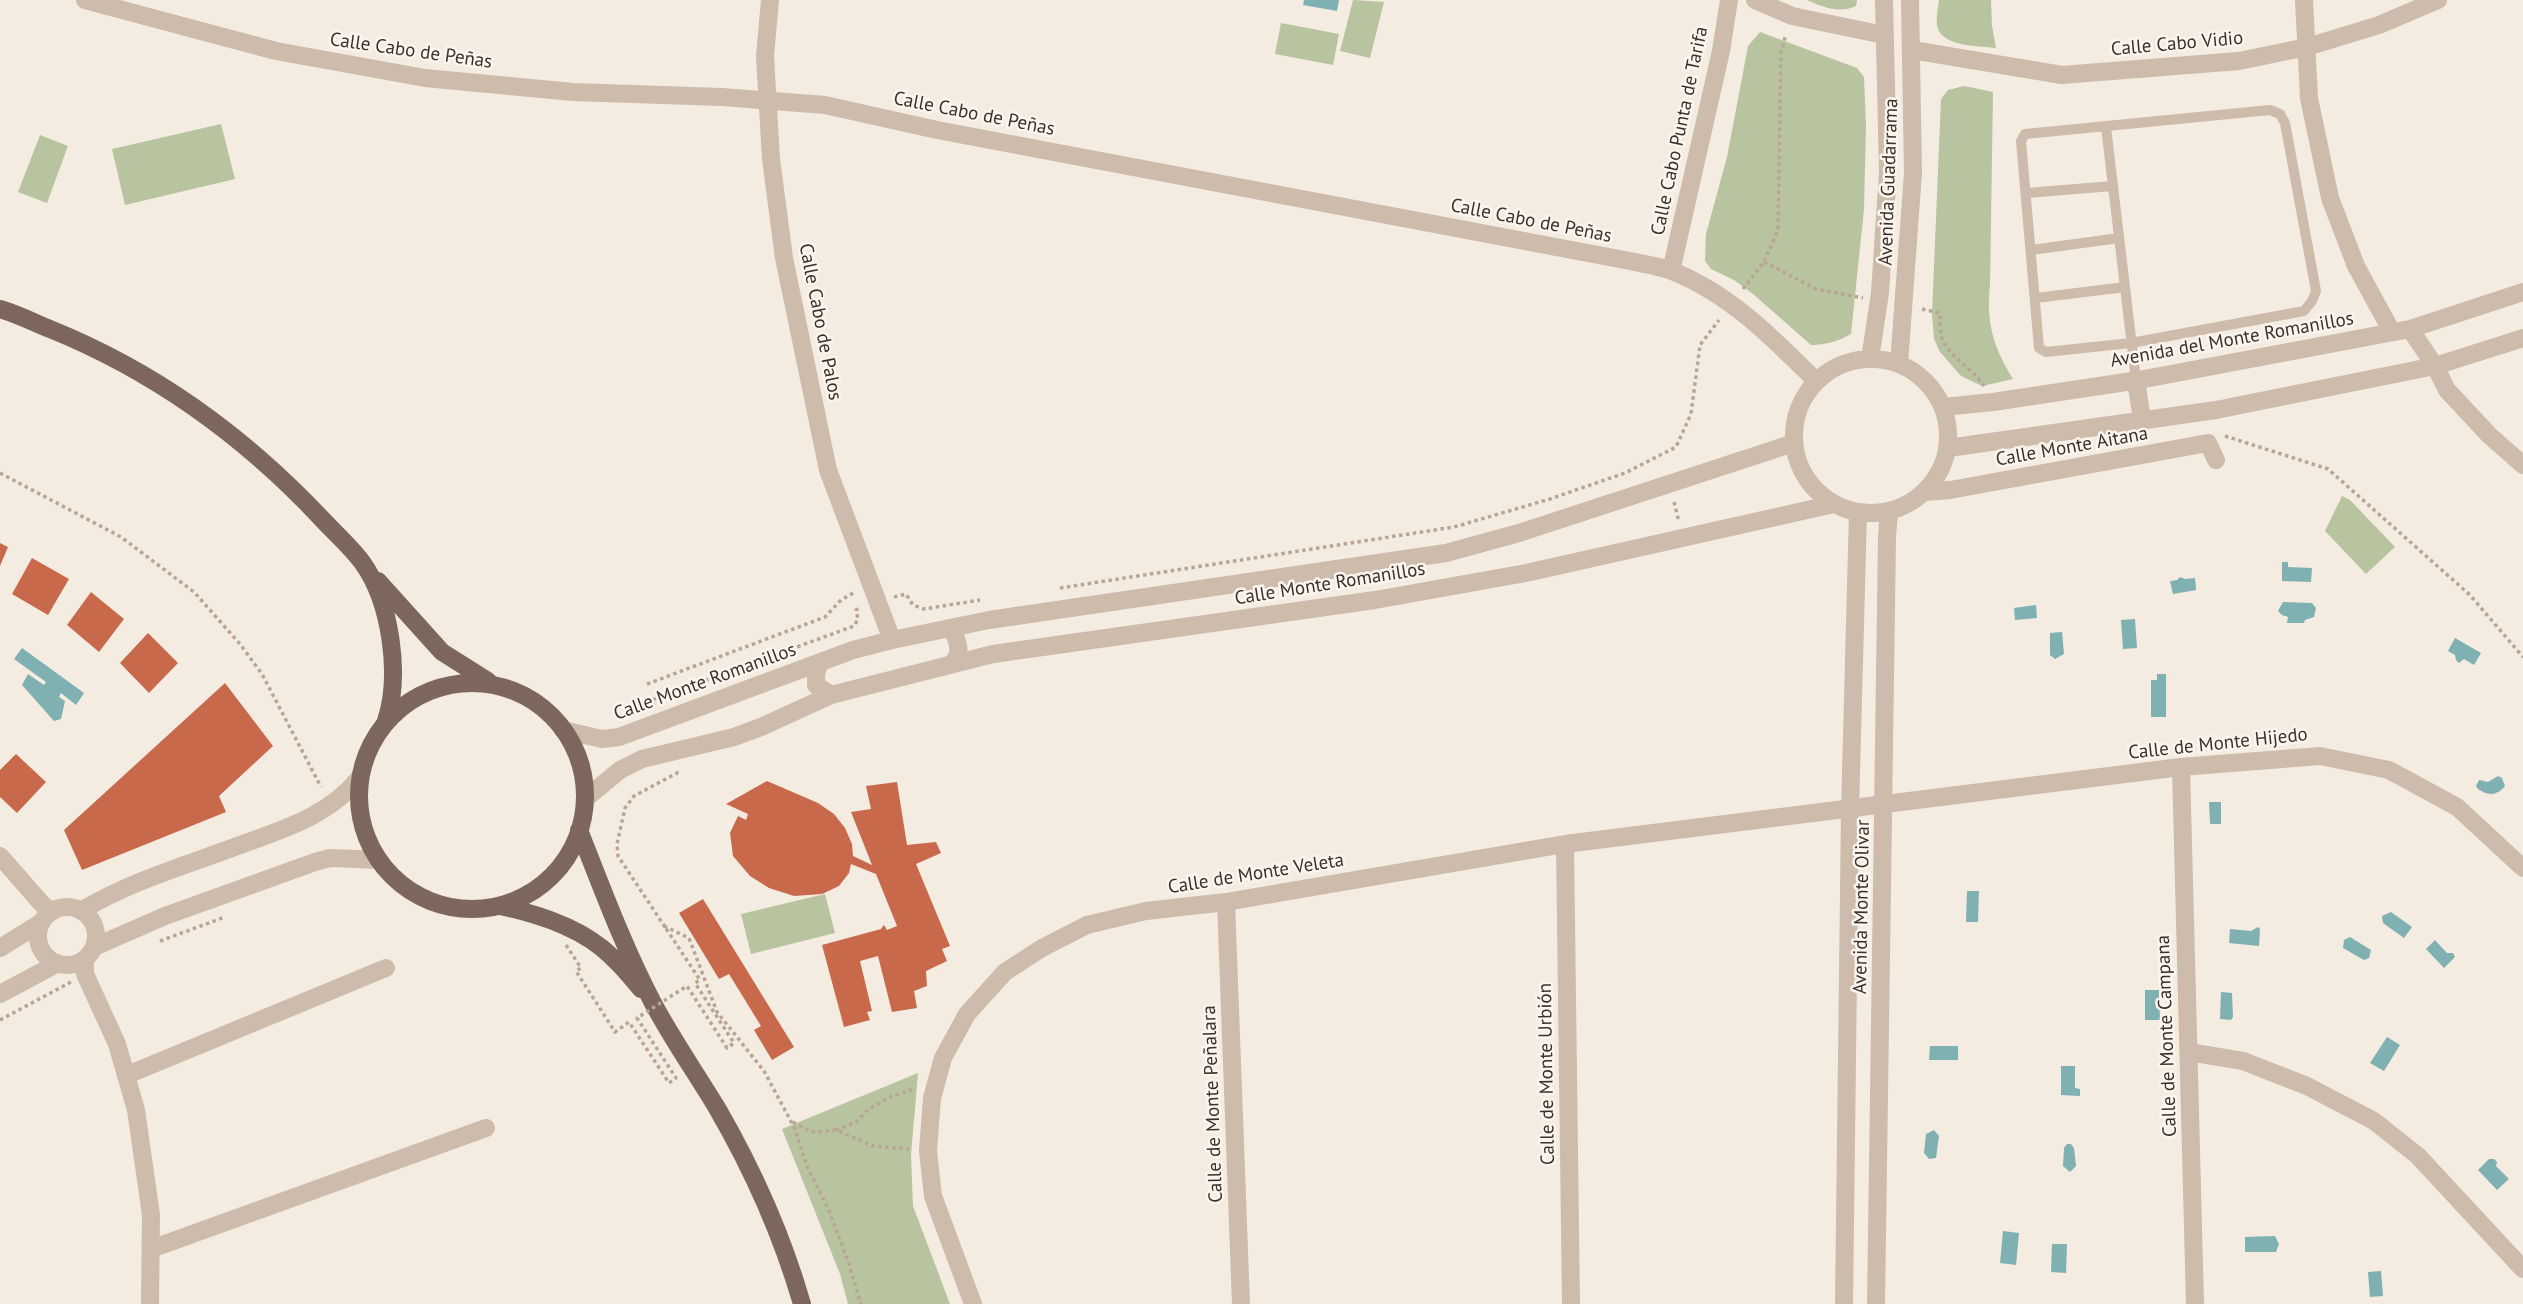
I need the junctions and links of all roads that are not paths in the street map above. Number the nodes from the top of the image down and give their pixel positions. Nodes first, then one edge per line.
1 (85, 0) edge
2 (770, 0) edge
3 (1729, 0) edge
4 (1755, 0) edge
5 (1884, 0) edge
6 (1910, 0) edge
7 (2304, 0) edge
8 (2438, 0) edge
9 (1884, 35) junction
10 (2308, 47) junction
11 (1912, 50) junction
12 (768, 100) junction
13 (2106, 127) junction
14 (2113, 187) junction
15 (2026, 193) junction
16 (2119, 238) junction
17 (2031, 250) junction
18 (1671, 271) junction
19 (2125, 287) junction
20 (2523, 292) edge
21 (2036, 298) junction
22 (0, 309) edge
23 (2401, 330) junction
24 (2523, 338) edge
25 (2131, 343) junction
26 (1870, 359) junction
27 (1899, 364) junction
28 (2435, 366) junction
29 (2136, 380) junction
30 (1816, 381) junction
31 (1943, 407) junction
32 (2142, 420) junction
33 (1794, 443) junction
34 (1948, 448) junction
35 (2216, 460) dead end
36 (2523, 465) edge
37 (1924, 492) junction
38 (1835, 504) junction
39 (1889, 511) junction
40 (1858, 512) junction
41 (363, 563) junction
42 (952, 628) junction
43 (892, 640) junction
44 (820, 663) junction
45 (951, 664) junction
46 (494, 685) junction
47 (831, 695) junction
48 (386, 722) junction
49 (563, 730) junction
50 (2180, 767) junction
51 (360, 777) junction
52 (584, 799) junction
53 (1884, 806) junction
54 (1850, 810) junction
55 (579, 830) junction
56 (1564, 844) junction
57 (0, 856) edge
58 (379, 860) junction
59 (2523, 868) edge
60 (1226, 902) junction
61 (498, 905) junction
62 (81, 911) junction
63 (47, 917) junction
64 (0, 948) edge
65 (90, 953) junction
66 (58, 963) junction
67 (386, 968) dead end
68 (0, 994) edge
69 (653, 1002) junction
70 (2189, 1052) junction
71 (127, 1075) junction
72 (486, 1128) dead end
73 (151, 1249) junction
74 (2523, 1269) edge
75 (150, 1304) edge
76 (802, 1304) edge
77 (973, 1304) edge
78 (1241, 1304) edge
79 (1571, 1304) edge
80 (1844, 1304) edge
81 (1876, 1304) edge
82 (2195, 1304) edge

1 - 12 street, Calle Cabo de Peñas
2 - 12 street, Calle Cabo de Palos
3 - 18 street, Calle Cabo Punta de Tarifa
4 - 9 street
5 - 9 street, Avenida Guadarrama
6 - 11 street, Avenida Guadarrama
7 - 10 street
8 - 10 street, Calle Cabo Vidio
9 - 26 street, Avenida Guadarrama
10 - 11 street, Calle Cabo Vidio
10 - 23 street
11 - 27 street, Avenida Guadarrama
12 - 18 street, Calle Cabo de Peñas
12 - 43 street, Calle Cabo de Palos
13 - 14 lane
13 - 15 lane
13 - 25 lane
14 - 15 lane
14 - 16 lane
15 - 17 lane
16 - 17 lane
16 - 19 lane
17 - 21 lane
18 - 30 street, Calle Cabo de Peñas
19 - 21 lane
19 - 25 lane
20 - 23 street, Avenida del Monte Romanillos
21 - 25 lane
22 - 41 main road
23 - 28 street
23 - 29 street, Avenida del Monte Romanillos
24 - 28 street
25 - 29 lane
26 - 27 street
26 - 30 street
27 - 31 street
28 - 32 street
28 - 36 street
29 - 31 street, Avenida del Monte Romanillos
29 - 32 street
30 - 33 street
31 - 34 street
32 - 34 street
33 - 38 street
33 - 42 street, Calle Monte Romanillos
34 - 37 street
35 - 37 street, Calle Monte Aitana
37 - 39 street
38 - 40 street
38 - 45 street, Calle Monte Romanillos
39 - 40 street
39 - 53 street, Avenida Monte Olivar
40 - 54 street, Avenida Monte Olivar
41 - 46 main road
41 - 48 main road
42 - 43 street, Calle Monte Romanillos
42 - 45 street
43 - 44 street, Calle Monte Romanillos
44 - 47 street, Calle Monte Romanillos
44 - 49 street, Calle Monte Romanillos
45 - 47 street, Calle Monte Romanillos
46 - 48 main road
46 - 49 main road
47 - 52 street, Calle Monte Romanillos
48 - 51 main road
49 - 52 main road
50 - 53 street, Calle de Monte Hijedo
50 - 59 street, Calle de Monte Hijedo
50 - 70 street, Calle de Monte Campana
51 - 58 main road
51 - 62 street
52 - 55 main road
53 - 54 street, Calle de Monte Veleta
53 - 81 street, Avenida Monte Olivar
54 - 56 street, Calle de Monte Veleta
54 - 80 street, Avenida Monte Olivar
55 - 61 main road
55 - 69 main road
56 - 60 street, Calle de Monte Veleta
56 - 79 street, Calle de Monte Urbión
57 - 63 street
58 - 61 main road
58 - 65 street
60 - 77 street, Calle de Monte Veleta
60 - 78 street, Calle de Monte Peñalara
61 - 69 main road
62 - 63 street
62 - 65 street
63 - 64 street
63 - 66 street
65 - 66 street
65 - 71 street
66 - 68 street
67 - 71 street
69 - 76 main road
70 - 74 street
70 - 82 street, Calle de Monte Campana
71 - 73 street
72 - 73 street
73 - 75 street

